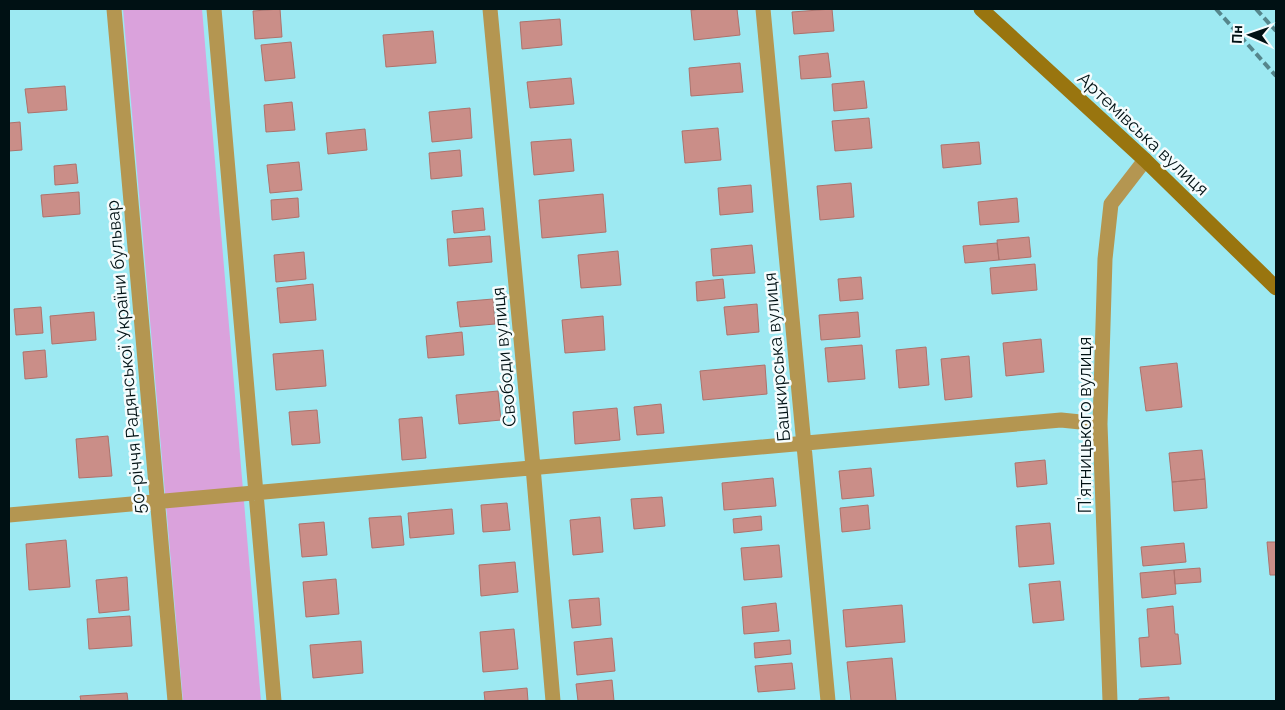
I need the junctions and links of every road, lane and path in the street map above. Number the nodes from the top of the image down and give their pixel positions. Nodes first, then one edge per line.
1 (114, 9) edge
2 (214, 9) edge
3 (490, 9) edge
4 (763, 9) edge
5 (981, 9) edge
6 (1145, 160) junction
7 (1276, 288) edge
8 (1100, 424) junction
9 (804, 443) junction
10 (533, 467) junction
11 (256, 493) junction
12 (158, 501) junction
13 (9, 515) edge
14 (175, 701) edge
15 (274, 701) edge
16 (553, 701) edge
17 (828, 701) edge
18 (1110, 701) edge

1 - 12 street, 50-річчя Радянської України бульвар
2 - 11 street
3 - 10 street, Свободи вулиця
4 - 9 street, Башкирська вулиця
5 - 6 main road, Артемівська вулиця
6 - 7 main road, Артемівська вулиця
6 - 8 street, П’ятницького вулиця
8 - 9 street
8 - 18 street, П’ятницького вулиця
9 - 10 street
9 - 17 street, Башкирська вулиця
10 - 11 street
10 - 16 street, Свободи вулиця
11 - 12 street
11 - 15 street
12 - 13 street
12 - 14 street, 50-річчя Радянської України бульвар

